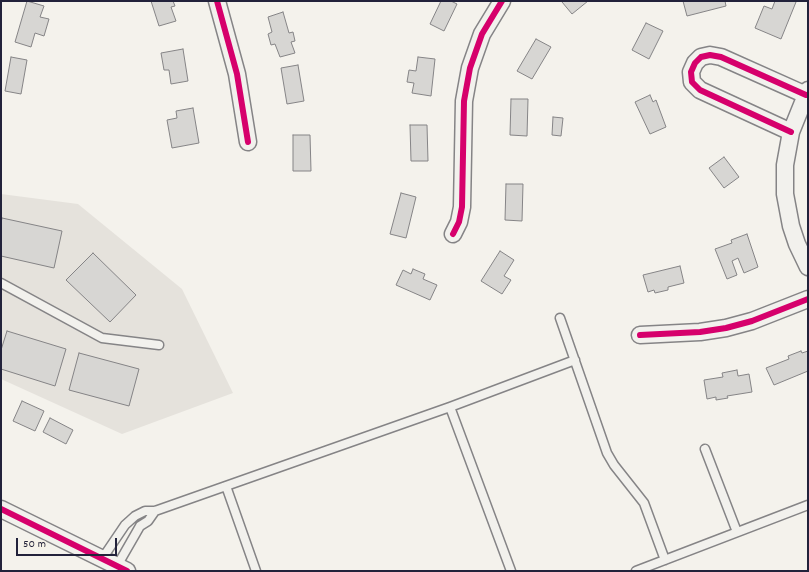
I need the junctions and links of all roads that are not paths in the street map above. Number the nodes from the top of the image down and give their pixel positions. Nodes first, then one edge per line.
1 (217, 1) edge
2 (502, 1) edge
3 (807, 92) edge
4 (791, 132) junction
5 (248, 142) dead end
6 (453, 234) dead end
7 (808, 267) edge
8 (1, 283) edge
9 (808, 299) edge
10 (560, 318) dead end
11 (640, 335) dead end
12 (158, 345) dead end
13 (575, 360) junction
14 (450, 407) junction
15 (705, 449) dead end
16 (226, 486) junction
17 (808, 505) edge
18 (1, 509) edge
19 (156, 511) junction
20 (737, 532) junction
21 (102, 559) junction
22 (665, 560) junction
23 (122, 568) edge
24 (256, 571) edge
25 (511, 571) edge
26 (636, 571) edge

1 - 5 street
2 - 6 street
3 - 4 street
3 - 4 street
4 - 7 street
8 - 12 lane
9 - 11 street
10 - 13 lane
13 - 14 lane
13 - 22 lane
14 - 16 lane
14 - 25 lane
15 - 20 lane
16 - 19 lane
16 - 24 lane
17 - 20 lane
18 - 21 street
19 - 21 lane
19 - 23 lane
20 - 22 lane
21 - 23 street
22 - 26 lane

